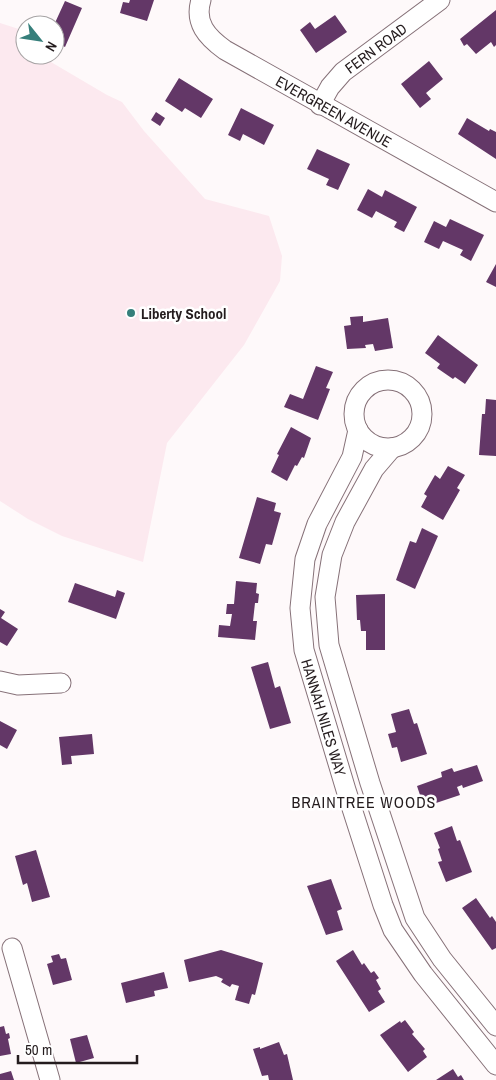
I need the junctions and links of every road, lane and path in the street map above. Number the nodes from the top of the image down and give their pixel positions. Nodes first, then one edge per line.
1 (202, 0) edge
2 (440, 0) edge
3 (320, 105) junction
4 (496, 202) edge
5 (358, 430) junction
6 (392, 448) junction
7 (0, 681) edge
8 (61, 683) dead end
9 (370, 782) junction
10 (346, 790) junction
11 (12, 948) dead end
12 (476, 1001) junction
13 (457, 1016) junction
14 (496, 1026) edge
15 (496, 1065) edge
16 (50, 1080) edge

1 - 3 street, EVERGREEN AVENUE
2 - 3 street, FERN ROAD
3 - 4 street, EVERGREEN AVENUE
5 - 6 street
5 - 6 street, HANNAH NILES WAY
5 - 10 street, HANNAH NILES WAY
6 - 9 street, HANNAH NILES WAY
7 - 8 street
9 - 10 street
9 - 12 street, HANNAH NILES WAY
10 - 13 street, HANNAH NILES WAY
11 - 16 street
12 - 13 street
12 - 14 street, HANNAH NILES WAY
13 - 15 street, HANNAH NILES WAY

